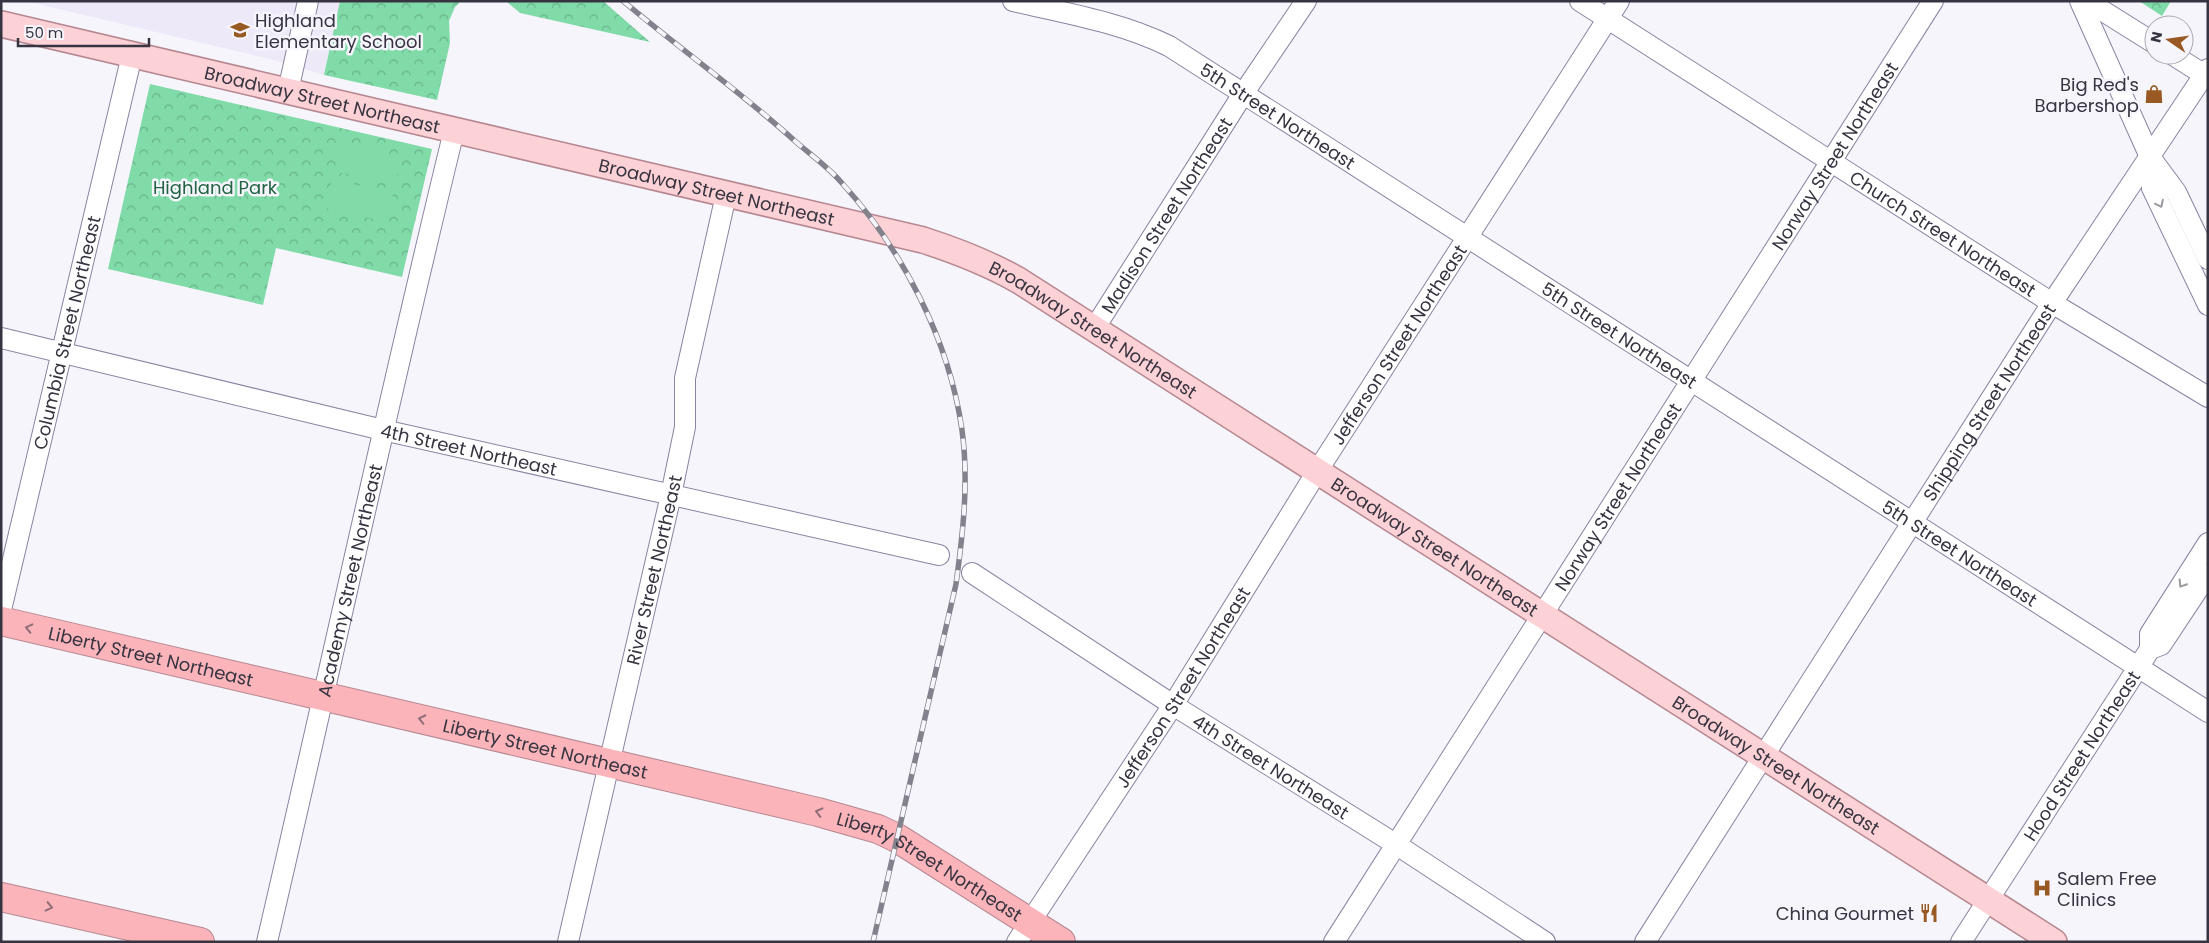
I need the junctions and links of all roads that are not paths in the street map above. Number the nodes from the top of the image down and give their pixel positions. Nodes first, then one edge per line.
1 (308, 1) edge
2 (1013, 1) edge
3 (1306, 1) edge
4 (1580, 1) edge
5 (1619, 1) edge
6 (1933, 1) edge
7 (2080, 1) edge
8 (2087, 1) edge
9 (1608, 20) junction
10 (1, 24) edge
11 (2144, 37) edge
12 (132, 55) junction
13 (2190, 65) edge
14 (2206, 74) edge
15 (288, 91) junction
16 (1243, 94) junction
17 (454, 131) junction
18 (2150, 157) junction
19 (1831, 161) junction
20 (726, 195) junction
21 (1467, 238) junction
22 (2208, 260) edge
23 (2052, 303) junction
24 (2208, 305) edge
25 (1094, 329) junction
26 (1, 338) edge
27 (62, 352) junction
28 (1691, 381) junction
29 (2208, 397) edge
30 (383, 430) junction
31 (1318, 470) junction
32 (671, 494) junction
33 (1913, 522) junction
34 (2208, 543) edge
35 (939, 556) dead end
36 (972, 573) dead end
37 (2208, 574) edge
38 (1, 610) edge
39 (1542, 614) junction
40 (1, 621) edge
41 (2150, 649) junction
42 (2138, 668) junction
43 (324, 696) junction
44 (1173, 705) junction
45 (2208, 712) edge
46 (1763, 757) junction
47 (611, 763) junction
48 (1397, 845) junction
49 (1, 897) edge
50 (1988, 899) junction
51 (1023, 932) edge
52 (200, 942) edge
53 (266, 942) edge
54 (568, 942) edge
55 (1061, 942) edge
56 (1334, 942) edge
57 (1545, 942) edge
58 (1645, 942) edge
59 (1961, 942) edge
60 (2054, 942) edge

1 - 15 street
2 - 16 street, 5th Street Northeast
3 - 16 street, Madison Street Northeast
4 - 9 street, Church Street Northeast
5 - 9 street, Jefferson Street Northeast
6 - 19 street, Norway Street Northeast
7 - 18 street
8 - 11 street
9 - 19 street, Church Street Northeast
9 - 21 street, Jefferson Street Northeast
10 - 12 main road, Broadway Street Northeast
12 - 15 main road, Broadway Street Northeast
12 - 27 street, Columbia Street Northeast
13 - 14 street
14 - 18 street, Shipping Street Northeast
15 - 17 main road, Broadway Street Northeast
16 - 21 street, 5th Street Northeast
16 - 25 street, Madison Street Northeast
17 - 20 main road, Broadway Street Northeast
17 - 30 street, Academy Street Northeast
18 - 22 street
18 - 23 street, Shipping Street Northeast
18 -> 24 street
19 - 23 street, Church Street Northeast
19 - 28 street, Norway Street Northeast
20 - 25 main road, Broadway Street Northeast
20 - 32 street, River Street Northeast
21 - 28 street, 5th Street Northeast
21 - 31 street, Jefferson Street Northeast
23 - 29 street, Church Street Northeast
23 - 33 street, Shipping Street Northeast
25 - 31 main road, Broadway Street Northeast
26 - 27 street, 4th Street Northeast
27 - 30 street, 4th Street Northeast
27 - 38 street, Columbia Street Northeast
28 - 33 street, 5th Street Northeast
28 - 39 street, Norway Street Northeast
30 - 32 street, 4th Street Northeast
30 - 43 street, Academy Street Northeast
31 - 39 main road, Broadway Street Northeast
31 - 44 street, Jefferson Street Northeast
32 - 35 street, 4th Street Northeast
32 - 47 street, River Street Northeast
33 - 42 street, 5th Street Northeast
33 - 46 street, Shipping Street Northeast
34 -> 41 street
36 - 44 street, 4th Street Northeast
37 - 41 street, Hood Street Northeast
39 - 46 main road, Broadway Street Northeast
39 - 48 street, Norway Street Northeast
43 -> 40 highway, Liberty Street Northeast
41 - 42 street, Hood Street Northeast
42 - 45 street, 5th Street Northeast
42 - 50 street, Hood Street Northeast
47 -> 43 highway, Liberty Street Northeast
43 - 53 street, Academy Street Northeast
44 - 48 street, 4th Street Northeast
44 - 51 street, Jefferson Street Northeast
46 - 50 main road, Broadway Street Northeast
46 - 58 street, Shipping Street Northeast
51 -> 47 highway, Liberty Street Northeast
47 - 54 street, River Street Northeast
48 - 56 street, Norway Street Northeast
48 - 57 street, 4th Street Northeast
49 -> 52 highway
50 - 59 street, Hood Street Northeast
50 - 60 main road, Broadway Street Northeast
51 - 55 highway, Liberty Street Northeast

